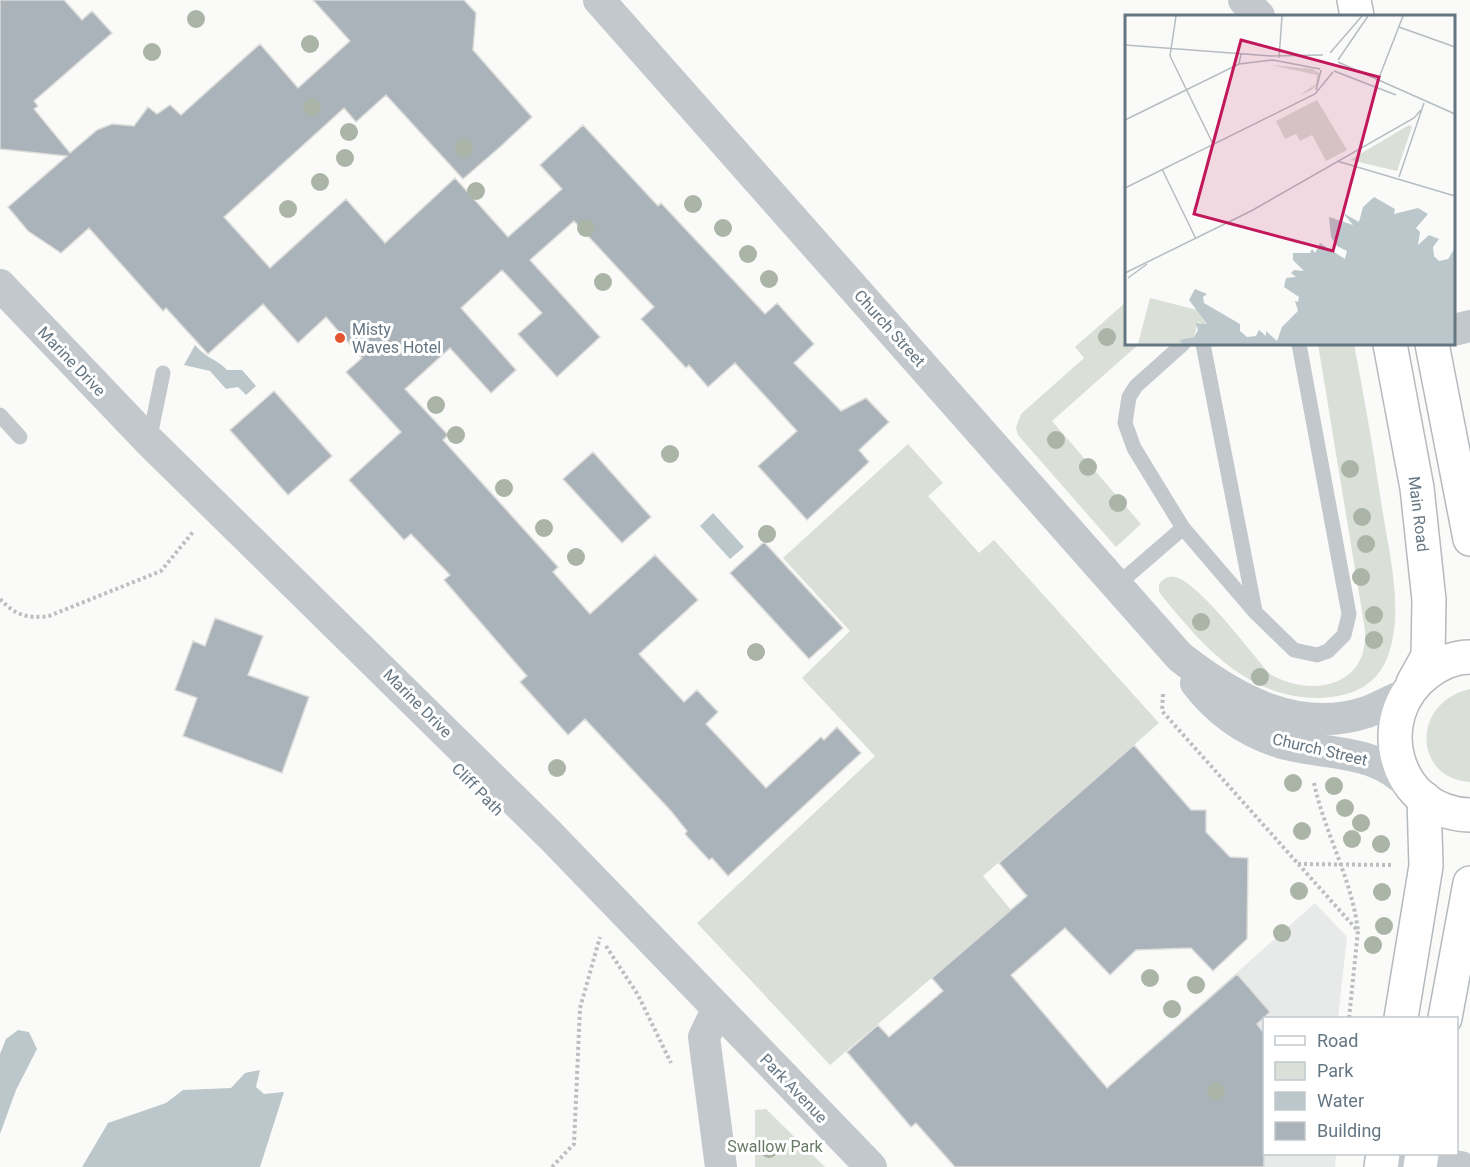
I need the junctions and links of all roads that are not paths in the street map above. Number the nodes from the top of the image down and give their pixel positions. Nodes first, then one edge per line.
1 (599, 0) edge
2 (1244, 0) edge
3 (1354, 0) edge
4 (1258, 15) edge
5 (1357, 15) edge
6 (0, 285) edge
7 (1470, 326) edge
8 (1455, 330) edge
9 (1182, 345) edge
10 (1203, 345) edge
11 (1299, 345) edge
12 (1390, 345) edge
13 (1432, 345) edge
14 (163, 373) dead end
15 (0, 415) edge
16 (20, 437) dead end
17 (149, 441) junction
18 (1183, 528) junction
19 (1470, 538) edge
20 (1117, 585) junction
21 (1256, 613) junction
22 (1174, 650) junction
23 (1470, 657) edge
24 (1409, 689) junction
25 (1419, 793) junction
26 (1470, 815) edge
27 (1470, 883) edge
28 (717, 1010) junction
29 (1401, 1017) edge
30 (1445, 1017) edge
31 (1382, 1159) edge
32 (1421, 1161) edge
33 (721, 1167) edge
34 (872, 1167) edge
35 (1461, 1167) edge

1 - 20 street, Church Street
2 - 4 street
3 - 5 main road
6 - 17 street, Marine Drive
7 - 8 street
9 - 18 lane
10 - 21 lane
11 - 21 lane
12 - 24 main road, Main Road
13 - 19 main road
14 - 17 lane
15 - 16 lane
17 - 28 street, Marine Drive
18 - 20 lane
18 - 21 lane
20 - 22 street, Church Street
22 - 24 street, Church Street
22 - 25 street, Church Street
23 - 24 main road
24 - 25 main road, Main Road
25 - 26 main road
25 - 29 main road, Main Road
27 - 30 main road
28 - 33 street
28 - 34 street, Park Avenue
31 - 32 street
32 - 35 street

